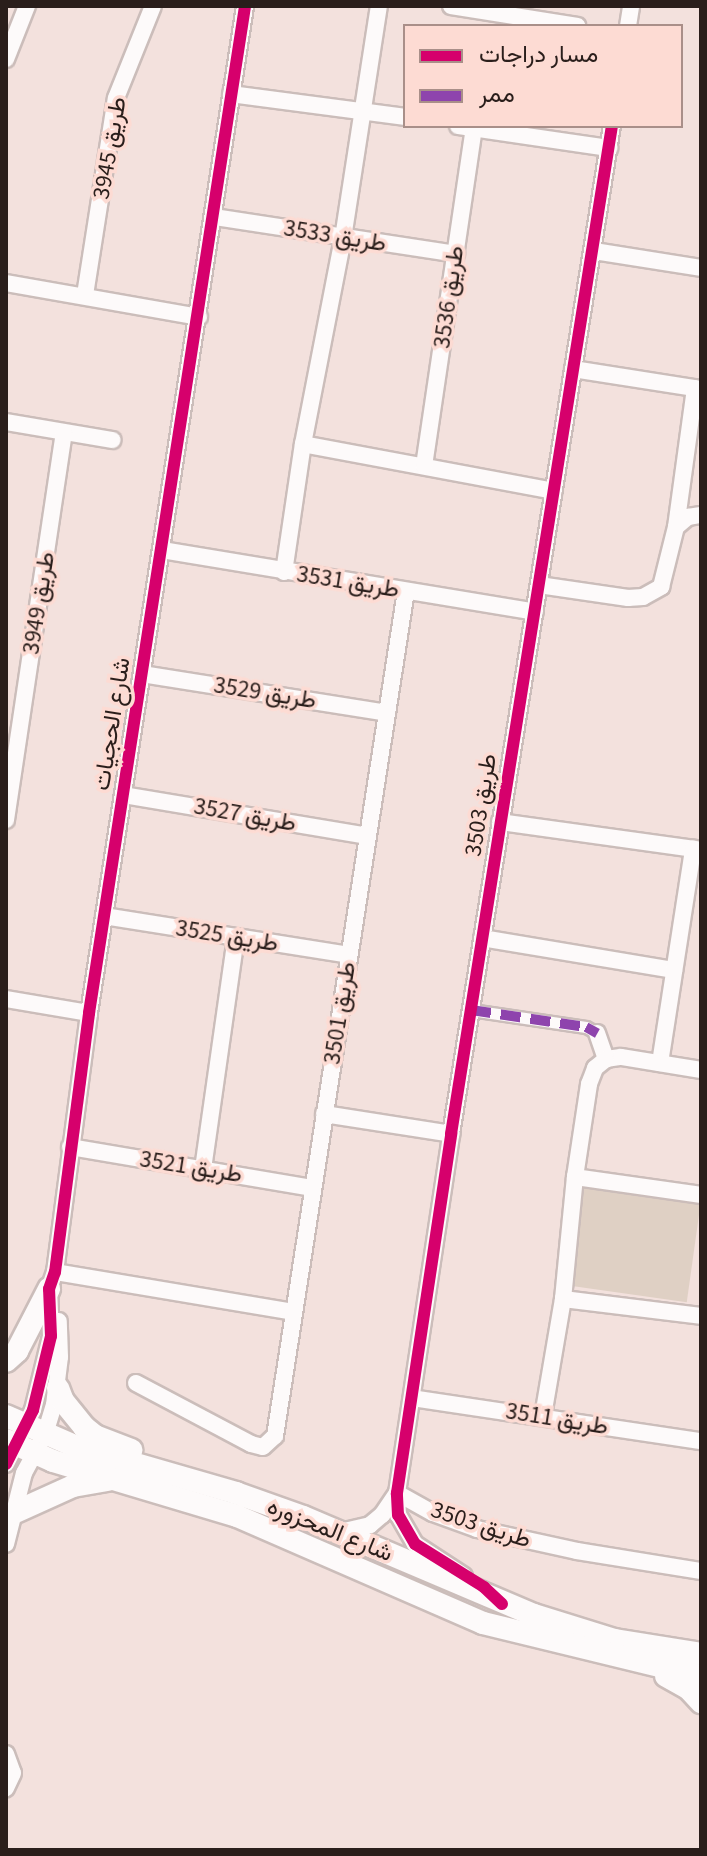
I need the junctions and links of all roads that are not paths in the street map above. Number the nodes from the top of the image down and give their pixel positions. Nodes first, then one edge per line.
1 (27, 6) edge
2 (153, 6) edge
3 (245, 6) edge
4 (379, 6) edge
5 (451, 6) edge
6 (501, 10) edge
7 (568, 24) edge
8 (6, 59) edge
9 (231, 94) junction
10 (362, 111) junction
11 (403, 117) edge
12 (466, 128) edge
13 (473, 128) edge
14 (612, 128) edge
15 (609, 148) junction
16 (215, 217) junction
17 (343, 238) junction
18 (594, 251) junction
19 (456, 254) junction
20 (701, 268) edge
21 (6, 283) edge
22 (85, 295) junction
23 (199, 317) junction
24 (573, 369) junction
25 (698, 389) edge
26 (6, 422) edge
27 (64, 433) junction
28 (112, 440) dead end
29 (303, 444) junction
30 (424, 466) junction
31 (554, 491) junction
32 (701, 515) edge
33 (676, 527) junction
34 (162, 550) junction
35 (284, 572) junction
36 (539, 585) junction
37 (406, 591) junction
38 (535, 612) junction
39 (142, 674) junction
40 (387, 713) junction
41 (10, 768) edge
42 (123, 795) junction
43 (6, 820) edge
44 (500, 822) junction
45 (368, 836) junction
46 (697, 850) edge
47 (104, 916) junction
48 (236, 937) junction
49 (482, 938) junction
50 (349, 955) junction
51 (674, 970) junction
52 (6, 999) edge
53 (471, 1010) junction
54 (89, 1013) junction
55 (597, 1033) joint
56 (606, 1059) junction
57 (660, 1063) junction
58 (701, 1070) edge
59 (324, 1114) junction
60 (451, 1134) junction
61 (70, 1147) junction
62 (203, 1169) junction
63 (575, 1177) junction
64 (313, 1188) junction
65 (701, 1195) edge
66 (52, 1280) junction
67 (563, 1299) junction
68 (293, 1312) junction
69 (701, 1316) edge
70 (6, 1361) edge
71 (136, 1383) dead end
72 (58, 1388) junction
73 (412, 1398) junction
74 (543, 1416) junction
75 (20, 1440) edge
76 (701, 1441) edge
77 (160, 1472) junction
78 (110, 1479) junction
79 (397, 1493) junction
80 (433, 1513) junction
81 (11, 1514) junction
82 (406, 1531) junction
83 (340, 1532) junction
84 (6, 1544) edge
85 (701, 1571) edge
86 (502, 1604) junction
87 (701, 1640) edge
88 (665, 1648) junction
89 (701, 1654) edge
90 (640, 1662) junction
91 (701, 1676) edge
92 (701, 1702) edge
93 (6, 1754) edge
94 (6, 1788) edge

1 - 8 street
2 - 22 street, طريق 3945
3 - 9 street, شارع الحجيات
4 - 10 street
5 - 6 street
6 - 7 street
9 - 10 street
9 - 16 street, شارع الحجيات
10 - 11 street
10 - 17 street
12 - 19 street, طريق 3536
13 - 15 street
14 - 15 street, طريق 3503
15 - 18 street, طريق 3503
16 - 17 street, طريق 3533
16 - 23 street, شارع الحجيات
17 - 19 street, طريق 3533
17 - 29 street
18 - 20 street
18 - 24 street, طريق 3503
19 - 30 street, طريق 3536
21 - 22 street
22 - 23 street
23 - 34 street, شارع الحجيات
24 - 25 street
24 - 31 street, طريق 3503
25 - 33 street
26 - 27 street
27 - 28 street
27 - 41 street, طريق 3949
29 - 30 street
29 - 35 street
30 - 31 street
31 - 36 street, طريق 3503
32 - 33 street
33 - 36 street
34 - 35 street, طريق 3531
34 - 39 street, شارع الحجيات
35 - 37 street, طريق 3531
36 - 38 street, طريق 3503
37 - 38 street, طريق 3531
37 - 40 street, طريق 3501
38 - 44 street, طريق 3503
39 - 40 street, طريق 3529
39 - 42 street, شارع الحجيات
40 - 45 street, طريق 3501
41 - 43 street, طريق 3949
42 - 45 street, طريق 3527
42 - 47 street, شارع الحجيات
44 - 46 street
44 - 49 street, طريق 3503
45 - 50 street, طريق 3501
46 - 51 street
47 - 48 street, طريق 3525
47 - 54 street, شارع الحجيات
48 - 50 street, طريق 3525
48 - 62 street
49 - 51 street
49 - 53 street, طريق 3503
50 - 59 street, طريق 3501
51 - 57 street
52 - 54 street
53 - 55 street
53 - 60 street, طريق 3503
54 - 61 street, شارع الحجيات
55 - 56 street
56 - 57 street
56 - 63 street
57 - 58 street
59 - 60 street
59 - 64 street, طريق 3501
60 - 73 street, طريق 3503
61 - 62 street, طريق 3521
61 - 66 street, شارع الحجيات
62 - 64 street, طريق 3521
63 - 65 street
63 - 67 street
64 - 68 street, طريق 3501
66 - 68 street
66 - 70 main road
66 - 72 street, شارع الحجيات
66 - 75 street, شارع الحجيات
67 - 69 street
67 - 74 street
68 - 71 street, طريق 3501
72 - 75 street, شارع الحجيات
72 - 77 main road
73 - 74 street, طريق 3511
73 - 79 street, طريق 3503
74 - 76 street, طريق 3511
75 - 77 main road, شارع المحزوره
75 - 78 main road, شارع المحزوره
75 - 81 street
77 - 83 main road, شارع المحزوره
78 - 81 main road
78 - 90 main road, شارع المحزوره
79 - 80 street, طريق 3503
79 - 82 street
79 - 83 street
80 - 82 street
80 - 85 street, طريق 3503
81 - 84 street
82 - 86 street
83 - 86 main road, شارع المحزوره
86 - 88 main road, شارع المحزوره
87 - 88 main road
88 - 89 main road, شارع المحزوره
90 - 91 main road, شارع المحزوره
90 - 92 main road
93 - 94 street

